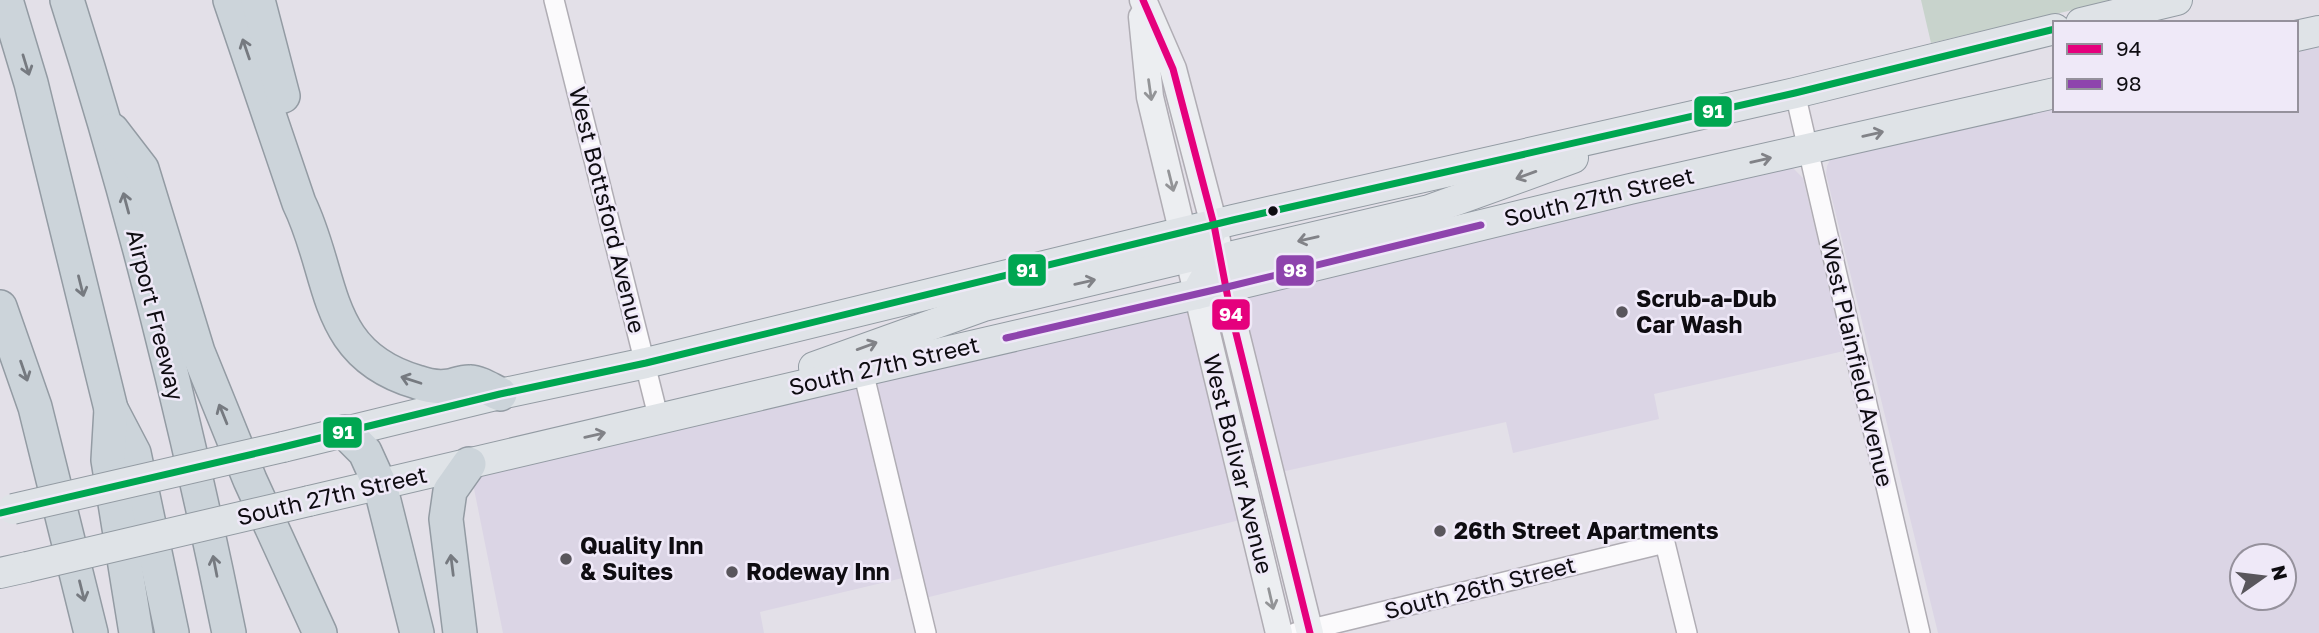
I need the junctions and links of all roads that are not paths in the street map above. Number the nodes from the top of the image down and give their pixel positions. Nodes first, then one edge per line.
1 (6, 0) edge
2 (67, 0) edge
3 (230, 0) edge
4 (258, 0) edge
5 (554, 0) edge
6 (1142, 0) edge
7 (2177, 0) edge
8 (2089, 21) edge
9 (2053, 29) edge
10 (2319, 30) edge
11 (2298, 35) edge
12 (1795, 93) junction
13 (2053, 93) edge
14 (1682, 117) junction
15 (103, 119) junction
16 (1807, 149) junction
17 (1213, 225) junction
18 (311, 229) junction
19 (1186, 244) junction
20 (1224, 274) junction
21 (1197, 294) junction
22 (0, 307) edge
23 (646, 363) junction
24 (863, 371) junction
25 (500, 394) junction
26 (713, 407) junction
27 (111, 409) junction
28 (1257, 414) junction
29 (1227, 420) junction
30 (659, 421) junction
31 (345, 432) junction
32 (469, 464) junction
33 (380, 485) junction
34 (7, 511) edge
35 (14, 570) edge
36 (1305, 632) edge
37 (91, 633) edge
38 (136, 633) edge
39 (172, 633) edge
40 (229, 633) edge
41 (320, 633) edge
42 (417, 633) edge
43 (460, 633) edge
44 (926, 633) edge
45 (1279, 633) edge
46 (1687, 633) edge
47 (1920, 633) edge

1 -> 27 highway
2 - 15 highway, Airport Freeway
18 -> 3 highway
4 - 18 highway
5 - 23 street, West Bottsford Avenue
6 - 17 street, West Bolivar Avenue
6 -> 19 street, West Bolivar Avenue
7 - 8 main road
9 - 12 main road
10 - 11 main road
12 - 14 main road
12 - 16 street, West Plainfield Avenue
16 -> 13 main road, South 27th Street
14 - 17 main road
14 -> 20 main road
40 -> 15 highway, Airport Freeway
41 -> 15 highway
20 -> 16 main road, South 27th Street
16 - 47 street, West Plainfield Avenue
17 - 19 main road
17 - 20 street, West Bolivar Avenue
25 -> 18 highway
19 - 21 street, West Bolivar Avenue
19 - 23 main road
26 -> 19 main road
20 - 21 main road
20 - 28 street, West Bolivar Avenue
21 - 24 main road, South 27th Street
21 - 29 street, West Bolivar Avenue
22 -> 37 highway
23 - 25 main road
23 - 30 street, West Bottsford Avenue
24 - 26 main road, South 27th Street
24 - 44 street
25 - 31 main road
26 - 30 main road, South 27th Street
27 - 38 highway
27 - 39 highway
28 - 29 street
28 - 36 street, West Bolivar Avenue
29 -> 45 street, West Bolivar Avenue
32 -> 30 main road, South 27th Street
31 - 33 highway
31 - 34 main road, bridge
32 - 33 main road, South 27th Street
43 -> 32 highway
33 - 35 main road, South 27th Street, bridge
33 - 42 highway
36 - 46 street, South 26th Street

